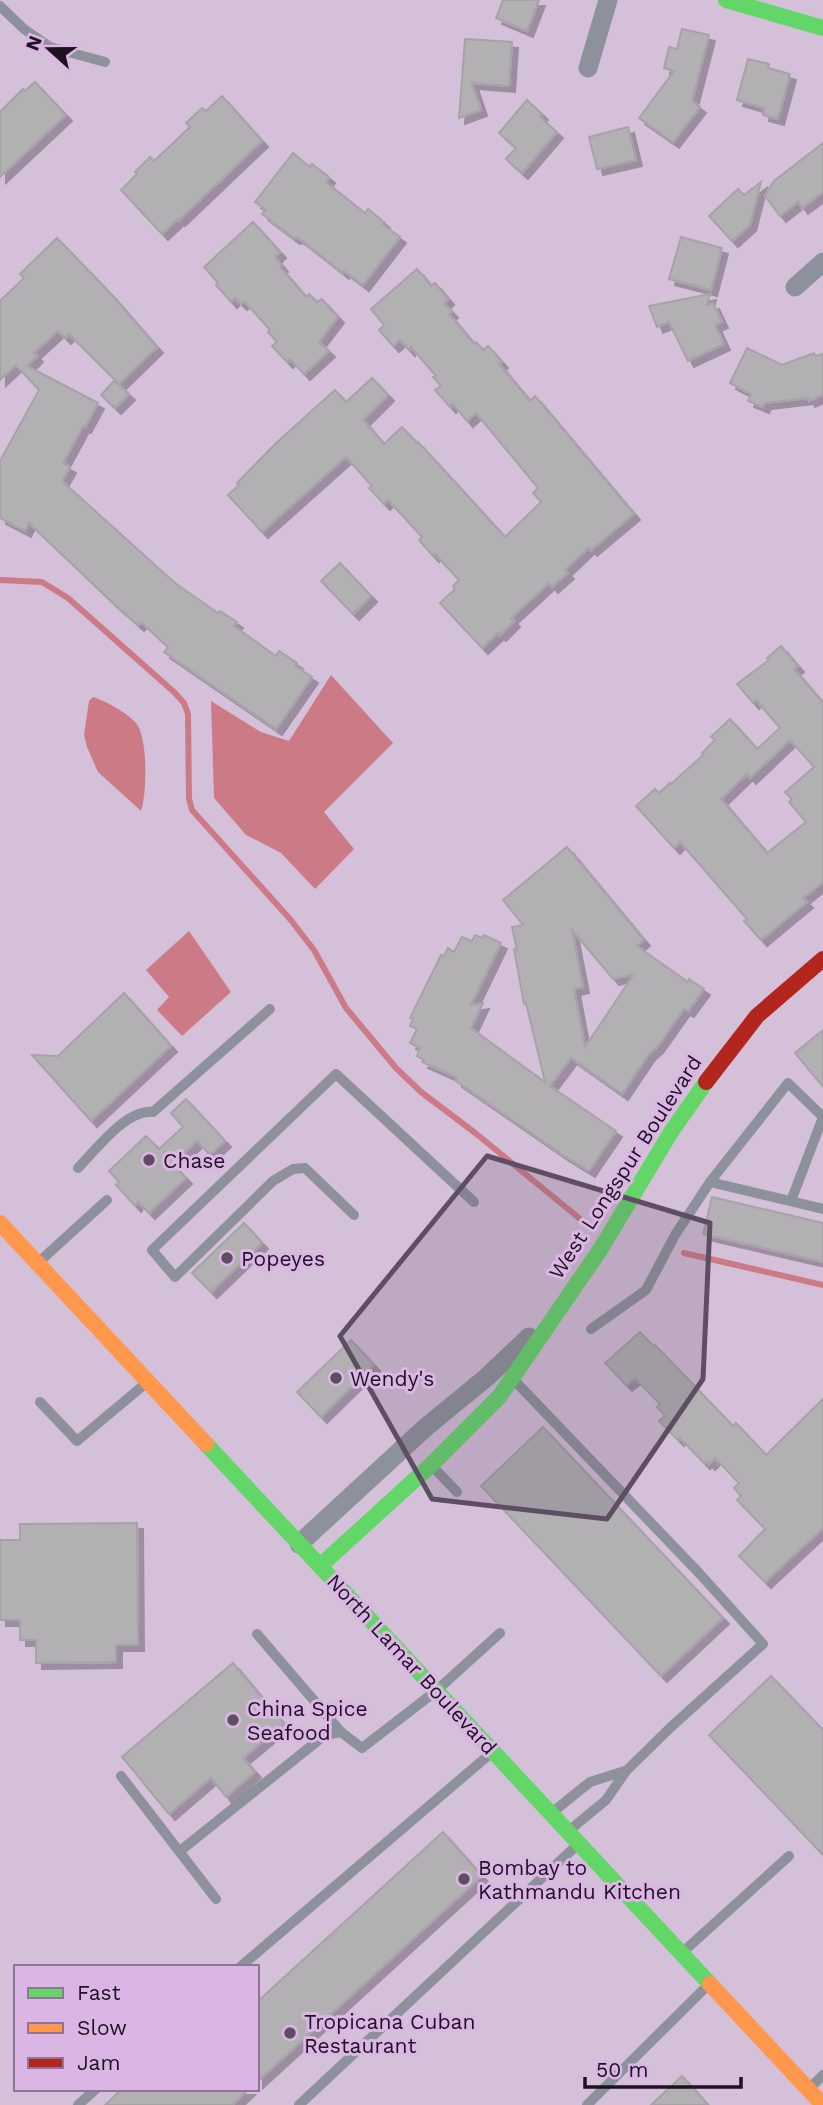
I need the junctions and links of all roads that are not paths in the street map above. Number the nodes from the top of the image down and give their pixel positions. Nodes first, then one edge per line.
1 (608, 0) edge
2 (726, 0) edge
3 (0, 6) edge
4 (823, 28) edge
5 (105, 62) dead end
6 (588, 68) dead end
7 (823, 262) edge
8 (795, 287) dead end
9 (823, 959) edge
10 (270, 1010) dead end
11 (78, 1168) dead end
12 (710, 1182) junction
13 (107, 1200) dead end
14 (791, 1201) junction
15 (474, 1202) dead end
16 (823, 1209) edge
17 (354, 1215) dead end
18 (0, 1223) edge
19 (37, 1263) junction
20 (556, 1313) junction
21 (591, 1329) dead end
22 (512, 1377) junction
23 (148, 1382) junction
24 (40, 1402) dead end
25 (431, 1465) junction
26 (457, 1492) dead end
27 (299, 1544) junction
28 (320, 1566) junction
29 (500, 1633) dead end
30 (257, 1634) dead end
31 (436, 1691) junction
32 (341, 1732) junction
33 (493, 1752) junction
34 (626, 1771) junction
35 (121, 1776) dead end
36 (551, 1814) junction
37 (573, 1838) junction
38 (180, 1851) junction
39 (789, 1856) dead end
40 (216, 1899) dead end
41 (681, 1954) junction
42 (242, 1965) edge
43 (710, 1984) junction
44 (823, 2075) edge
45 (808, 2090) junction
46 (94, 2091) edge
47 (78, 2105) edge
48 (299, 2105) edge
49 (587, 2105) edge
50 (823, 2105) edge

1 - 6 street
2 - 4 main road
3 - 5 lane
7 - 8 street
9 - 20 main road, West Longspur Boulevard
10 - 11 lane
12 - 14 lane
12 - 14 lane
12 - 21 lane
13 - 19 lane
14 - 16 lane
15 - 17 lane
18 - 19 main road, North Lamar Boulevard
19 - 23 main road, North Lamar Boulevard
20 - 22 main road, West Longspur Boulevard
20 - 27 street, West Longspur Boulevard
22 - 25 main road, West Longspur Boulevard
22 - 34 lane
23 - 24 lane
23 - 27 main road, North Lamar Boulevard
25 - 26 lane
25 - 28 main road, West Longspur Boulevard
27 - 28 main road, North Lamar Boulevard
28 - 31 main road, North Lamar Boulevard
29 - 31 lane
30 - 32 lane
31 - 32 lane
31 - 33 main road, North Lamar Boulevard
32 - 38 lane
33 - 36 main road, North Lamar Boulevard
33 - 42 lane
34 - 36 lane
34 - 37 lane
35 - 38 lane
36 - 37 main road, North Lamar Boulevard
37 - 41 main road, North Lamar Boulevard
37 - 48 lane
38 - 40 lane
39 - 41 lane
41 - 43 main road, North Lamar Boulevard
43 - 45 main road, North Lamar Boulevard
43 - 49 lane
44 - 45 lane
45 - 50 main road, North Lamar Boulevard
46 - 47 lane

